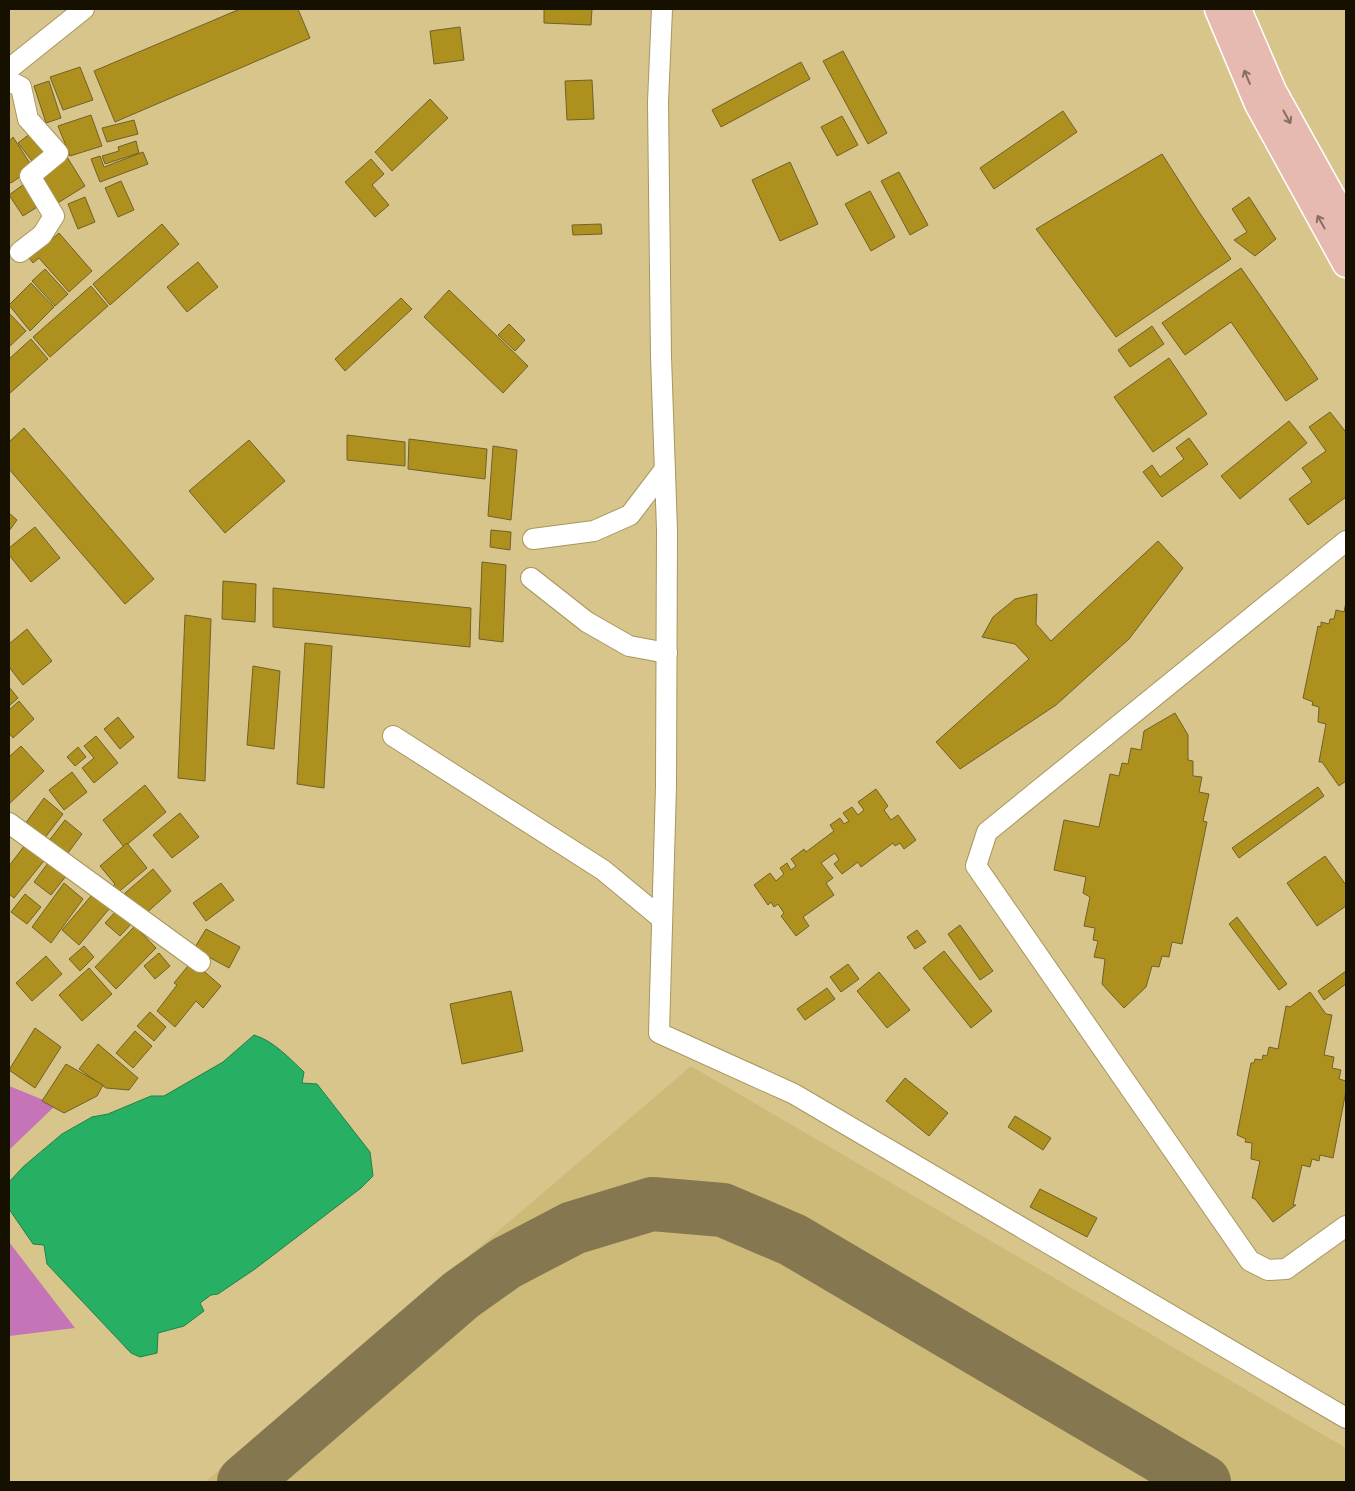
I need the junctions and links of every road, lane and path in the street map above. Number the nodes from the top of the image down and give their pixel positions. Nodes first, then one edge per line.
1 (84, 9) edge
2 (662, 9) edge
3 (1218, 9) edge
4 (1238, 9) edge
5 (9, 69) edge
6 (9, 81) edge
7 (1346, 222) edge
8 (20, 252) dead end
9 (1346, 264) edge
10 (665, 468) junction
11 (533, 539) dead end
12 (1346, 541) edge
13 (531, 578) dead end
14 (667, 654) junction
15 (393, 736) dead end
16 (9, 823) edge
17 (661, 918) junction
18 (200, 962) dead end
19 (1346, 1226) edge
20 (1346, 1418) edge

1 - 5 street
2 - 10 street
9 -> 3 main road
4 -> 7 main road
6 - 8 street
10 - 11 street
10 - 14 street
12 - 19 street
13 - 14 street
14 - 17 street
15 - 17 street
16 - 18 street
17 - 20 street

